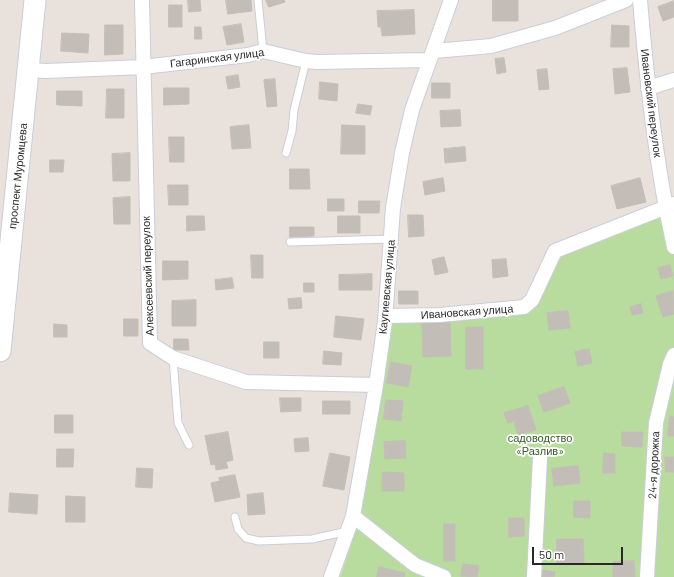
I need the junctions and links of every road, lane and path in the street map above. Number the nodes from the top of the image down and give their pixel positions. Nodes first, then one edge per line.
1 (35, 0) edge
2 (142, 0) edge
3 (258, 0) edge
4 (451, 0) edge
5 (626, 0) edge
6 (640, 0) edge
7 (263, 51) junction
8 (432, 55) junction
9 (306, 61) junction
10 (143, 67) junction
11 (29, 70) junction
12 (674, 80) edge
13 (648, 88) junction
14 (286, 154) dead end
15 (670, 205) edge
16 (391, 239) junction
17 (290, 242) dead end
18 (674, 247) edge
19 (386, 316) junction
20 (0, 351) edge
21 (674, 355) edge
22 (173, 358) junction
23 (376, 385) junction
24 (189, 445) dead end
25 (540, 458) dead end
26 (353, 516) junction
27 (235, 517) dead end
28 (348, 531) junction
29 (417, 571) edge
30 (331, 577) edge
31 (444, 577) edge
32 (534, 577) edge
33 (647, 577) edge

1 - 11 main road, проспект Муромцева
2 - 10 street, Алексеевский переулок
3 - 7 lane
4 - 8 street, Каугиевская улица
5 - 8 street, Гагаринская улица
6 - 13 street, Ивановский переулок
7 - 9 street, Гагаринская улица
7 - 10 street, Гагаринская улица
8 - 9 street, Гагаринская улица
8 - 16 street, Каугиевская улица
9 - 14 lane
10 - 11 street, Гагаринская улица
10 - 22 street, Алексеевский переулок
11 - 20 main road, проспект Муромцева
12 - 13 street
13 - 15 street, Ивановский переулок
15 - 18 street
15 - 19 street, Ивановская улица
16 - 17 lane
16 - 19 street, Каугиевская улица
19 - 23 street, Каугиевская улица
21 - 33 street, 24-я дорожка
22 - 23 street, Алексеевский переулок
22 - 24 lane
23 - 26 street, Каугиевская улица
25 - 32 street
26 - 28 street, Каугиевская улица
26 - 29 street
27 - 28 lane
28 - 30 street, Каугиевская улица
29 - 31 street

